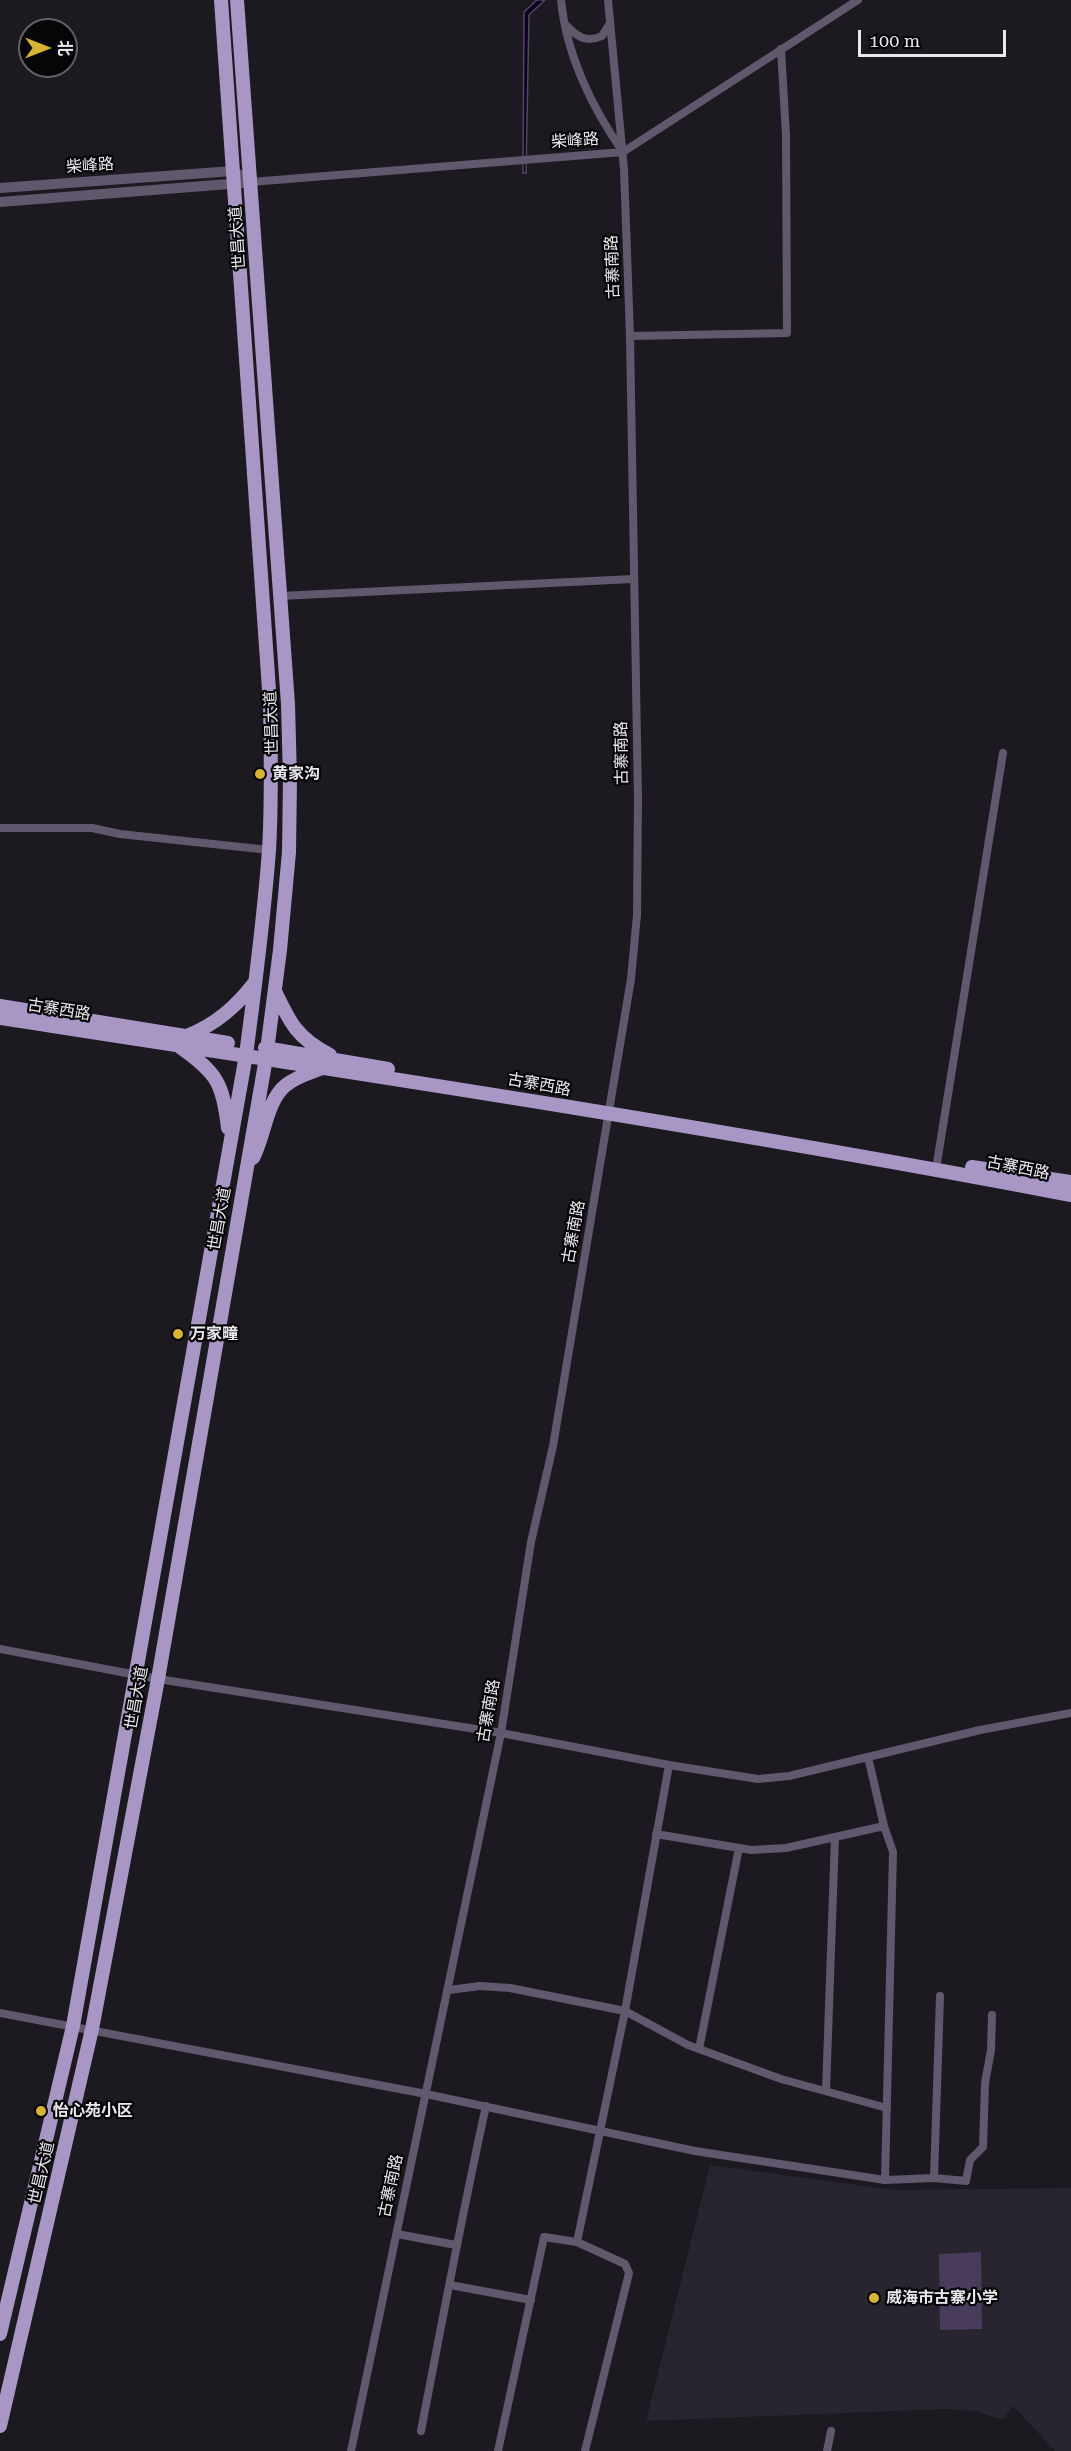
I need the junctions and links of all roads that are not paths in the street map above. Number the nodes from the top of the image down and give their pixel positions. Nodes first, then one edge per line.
1 (221, 0) edge
2 (237, 0) edge
3 (608, 0) edge
4 (858, 0) edge
5 (561, 2) edge
6 (610, 22) junction
7 (565, 25) junction
8 (781, 49) junction
9 (623, 152) junction
10 (234, 177) junction
11 (251, 182) junction
12 (0, 188) edge
13 (0, 202) edge
14 (630, 336) junction
15 (633, 579) junction
16 (280, 596) junction
17 (1003, 753) dead end
18 (0, 828) edge
19 (269, 850) junction
20 (256, 980) junction
21 (275, 991) junction
22 (0, 1006) edge
23 (0, 1018) edge
24 (182, 1041) junction
25 (247, 1050) junction
26 (266, 1053) junction
27 (340, 1060) junction
28 (322, 1068) junction
29 (609, 1111) junction
30 (230, 1144) junction
31 (936, 1165) junction
32 (245, 1173) junction
33 (1071, 1182) edge
34 (1071, 1195) edge
35 (0, 1649) edge
36 (136, 1675) junction
37 (158, 1679) junction
38 (1071, 1713) edge
39 (501, 1733) junction
40 (868, 1757) junction
41 (669, 1765) junction
42 (884, 1826) junction
43 (657, 1833) junction
44 (835, 1837) junction
45 (739, 1848) junction
46 (449, 1990) junction
47 (940, 1996) dead end
48 (625, 2011) junction
49 (0, 2013) edge
50 (992, 2015) dead end
51 (73, 2026) junction
52 (92, 2029) junction
53 (699, 2049) junction
54 (826, 2091) junction
55 (426, 2094) junction
56 (486, 2106) junction
57 (887, 2108) junction
58 (600, 2130) junction
59 (934, 2178) junction
60 (885, 2180) junction
61 (397, 2234) junction
62 (577, 2242) junction
63 (456, 2246) junction
64 (450, 2284) junction
65 (531, 2300) junction
66 (0, 2334) edge
67 (0, 2426) edge
68 (421, 2431) dead end
69 (831, 2431) dead end
70 (351, 2451) edge
71 (498, 2451) edge
72 (585, 2451) edge
73 (827, 2451) edge

1 - 10 main road, 世昌大道
2 - 11 main road, 世昌大道
3 - 6 street, 古寨南路
4 - 8 street, 柴峰路
5 - 7 street
6 - 7 street
6 - 9 street, 古寨南路
7 - 9 street
8 - 9 street, 柴峰路
8 - 14 street
9 - 11 street, 柴峰路
9 - 14 street, 古寨南路
10 - 11 street
10 - 12 street, 柴峰路
10 - 13 street, 柴峰路
10 - 19 main road, 世昌大道
11 - 16 main road, 世昌大道
14 - 15 street, 古寨南路
15 - 16 street
15 - 29 street, 古寨南路
16 - 21 main road, 世昌大道
17 - 31 street
18 - 19 street
19 - 20 main road, 世昌大道
20 - 24 main road
20 - 25 main road, 世昌大道
21 - 26 main road, 世昌大道
21 - 27 main road
22 - 24 main road, 古寨西路
23 - 24 main road, 古寨西路
24 - 25 main road, 古寨西路
24 - 30 main road
25 - 26 main road, 古寨西路
25 - 30 main road, 世昌大道
26 - 27 main road, 古寨西路
26 - 28 main road, 古寨西路
26 - 32 main road, 世昌大道
27 - 29 main road, 古寨西路
28 - 29 main road, 古寨西路
28 - 32 main road
29 - 31 main road, 古寨西路
29 - 39 street, 古寨南路
30 - 36 main road, 世昌大道
31 - 33 main road, 古寨西路
31 - 34 main road, 古寨西路
32 - 37 main road, 世昌大道
35 - 36 street
36 - 37 street
36 - 51 main road, 世昌大道
37 - 39 street
37 - 52 main road, 世昌大道
38 - 40 street
39 - 41 street
39 - 46 street, 古寨南路
40 - 41 street
40 - 42 street
41 - 43 street
42 - 44 street
42 - 57 street
43 - 45 street
43 - 48 street
44 - 45 street
44 - 54 street
45 - 53 street
46 - 48 street
46 - 55 street, 古寨南路
47 - 59 street
48 - 53 street
48 - 58 street
49 - 51 street
50 - 59 street
51 - 52 street
51 - 66 main road, 世昌大道
52 - 55 street
52 - 67 main road, 世昌大道
53 - 54 street
54 - 57 street
55 - 56 street
55 - 61 street, 古寨南路
56 - 58 street
56 - 63 street
57 - 60 street
58 - 60 street
58 - 62 street
59 - 60 street
61 - 63 street
61 - 70 street, 古寨南路
62 - 65 street
62 - 72 street
63 - 64 street
64 - 65 street
64 - 68 street
65 - 71 street
69 - 73 street

